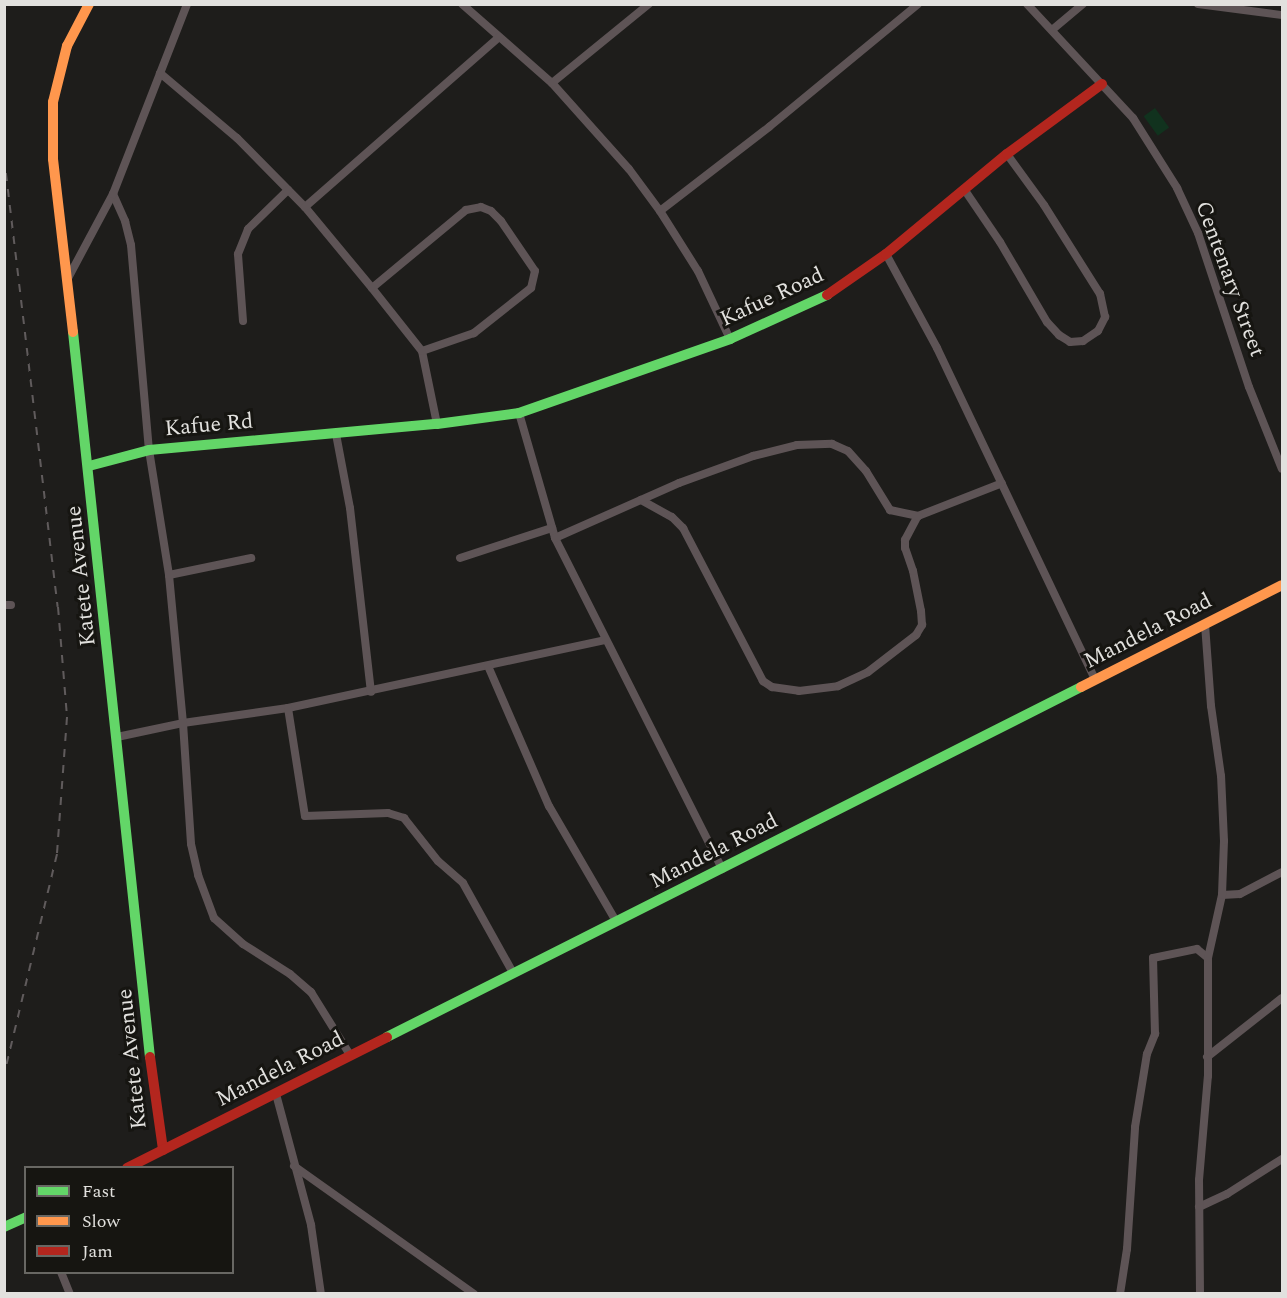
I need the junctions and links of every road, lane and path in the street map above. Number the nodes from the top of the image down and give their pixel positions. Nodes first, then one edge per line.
1 (89, 4) edge
2 (187, 4) edge
3 (462, 4) edge
4 (649, 4) edge
5 (918, 4) edge
6 (1027, 4) edge
7 (1083, 4) edge
8 (1198, 4) edge
9 (1282, 15) edge
10 (1052, 30) junction
11 (499, 37) junction
12 (160, 73) junction
13 (552, 83) junction
14 (1102, 84) junction
15 (1007, 154) junction
16 (964, 189) junction
17 (288, 190) junction
18 (113, 194) junction
19 (305, 207) junction
20 (660, 211) junction
21 (886, 254) junction
22 (67, 280) junction
23 (372, 288) junction
24 (243, 321) dead end
25 (730, 339) junction
26 (422, 351) junction
27 (519, 413) junction
28 (437, 424) junction
29 (336, 434) junction
30 (148, 450) junction
31 (89, 466) junction
32 (1282, 469) edge
33 (1002, 483) junction
34 (642, 500) junction
35 (918, 516) junction
36 (552, 528) junction
37 (555, 538) junction
38 (251, 558) dead end
39 (460, 558) dead end
40 (169, 575) junction
41 (1282, 585) edge
42 (1205, 624) junction
43 (605, 640) junction
44 (488, 666) junction
45 (1095, 680) junction
46 (371, 692) junction
47 (288, 708) junction
48 (183, 723) junction
49 (117, 737) junction
50 (722, 869) junction
51 (1282, 872) edge
52 (1222, 895) junction
53 (616, 921) junction
54 (1208, 958) junction
55 (513, 973) junction
56 (1282, 998) edge
57 (350, 1055) junction
58 (1207, 1057) junction
59 (276, 1094) junction
60 (163, 1150) junction
61 (1282, 1160) edge
62 (129, 1166) edge
63 (294, 1166) junction
64 (1199, 1207) junction
65 (24, 1218) edge
66 (4, 1227) edge
67 (62, 1274) edge
68 (70, 1293) edge
69 (321, 1293) edge
70 (474, 1293) edge
71 (1120, 1293) edge
72 (1200, 1293) edge

1 - 22 street, Katete Avenue
2 - 12 street
3 - 11 street
4 - 13 street
5 - 20 street
6 - 10 street, Centenary Street
7 - 10 street
8 - 9 street
10 - 14 street, Centenary Street
11 - 13 street
11 - 19 street
12 - 17 street
12 - 18 street
13 - 20 street
14 - 15 street, Kafue Road
14 - 32 street, Centenary Street
15 - 16 street, Kafue Road
15 - 16 street
16 - 21 street, Kafue Road
17 - 19 street
17 - 24 street
18 - 22 street
18 - 30 street
19 - 23 street
20 - 25 street
21 - 25 street, Kafue Road
21 - 33 street
22 - 31 street, Katete Avenue
23 - 26 street
23 - 26 street
25 - 27 street, Kafue Road
26 - 28 street
27 - 28 street, Kafue Road
27 - 36 street
28 - 29 street, Kafue Rd
29 - 30 street, Kafue Rd
29 - 46 street
30 - 31 street, Kafue Rd
30 - 40 street
31 - 49 street, Katete Avenue
33 - 35 street
33 - 45 street
34 - 35 street
34 - 35 street
34 - 37 street
36 - 37 street
36 - 39 street
37 - 43 street
38 - 40 street
40 - 48 street
41 - 42 street, Mandela Road
42 - 45 street, Mandela Road
42 - 52 street
43 - 44 street
43 - 50 street
44 - 46 street
44 - 53 street
45 - 50 street, Mandela Road
46 - 47 street
47 - 48 street
47 - 55 street
48 - 49 street
48 - 57 street
49 - 60 street, Katete Avenue
50 - 53 street, Mandela Road
51 - 52 street
52 - 54 street
53 - 55 street, Mandela Road
54 - 58 street
54 - 71 street
55 - 57 street, Mandela Road
56 - 58 street
57 - 59 street, Mandela Road
58 - 64 street
59 - 60 street, Mandela Road
59 - 63 street
60 - 62 street, Mandela Road
61 - 64 street
63 - 69 street
63 - 70 street
64 - 72 street
65 - 66 street
67 - 68 street

